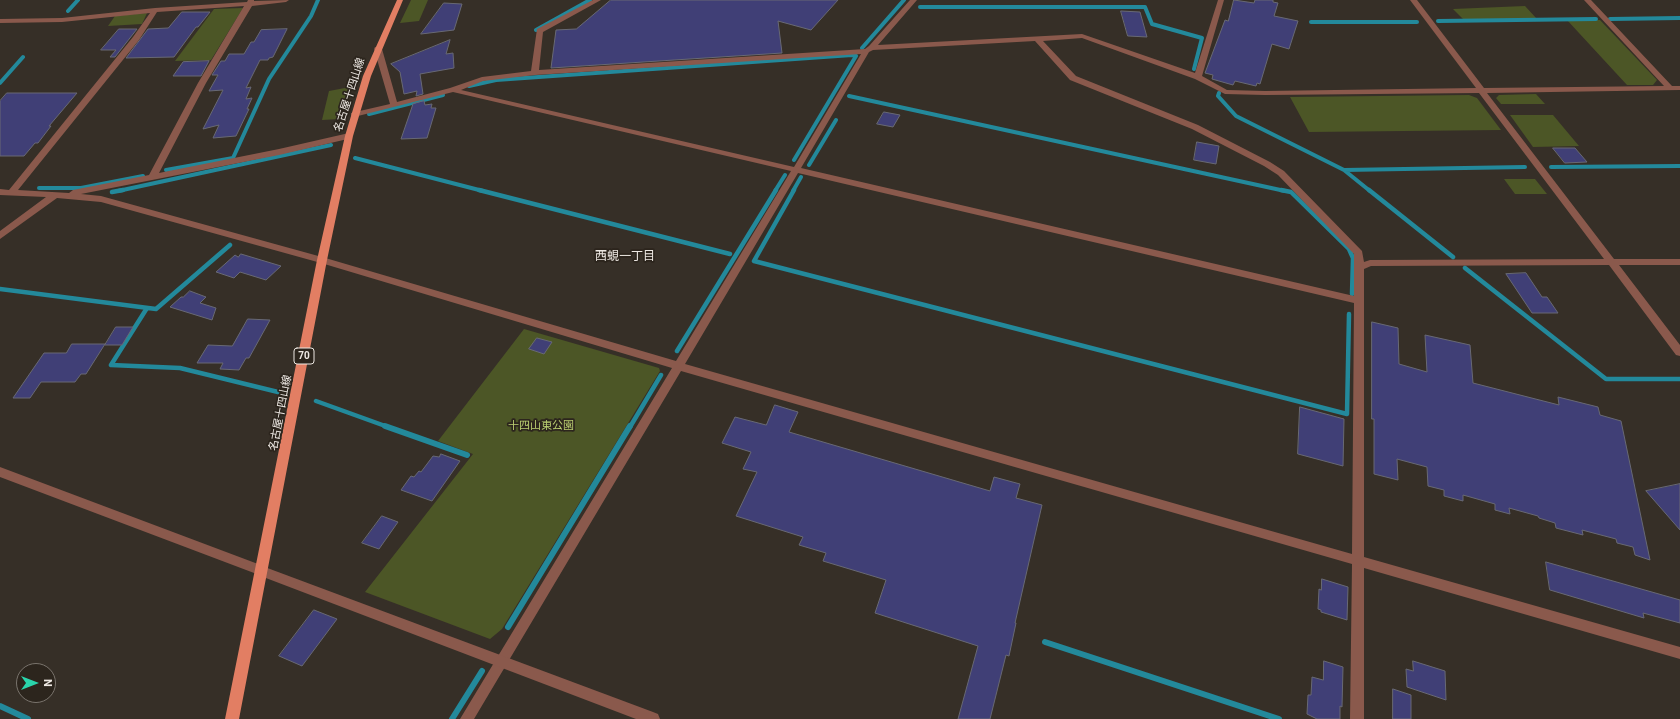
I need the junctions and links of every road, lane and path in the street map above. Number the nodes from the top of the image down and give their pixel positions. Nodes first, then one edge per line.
1 (286, 0) edge
2 (400, 0) edge
3 (598, 0) edge
4 (914, 0) edge
5 (1221, 0) edge
6 (1413, 0) edge
7 (1587, 0) edge
8 (249, 2) edge
9 (155, 10) junction
10 (0, 21) edge
11 (1037, 39) junction
12 (378, 49) junction
13 (869, 50) junction
14 (535, 73) junction
15 (1198, 77) junction
16 (1670, 88) junction
17 (1680, 88) edge
18 (453, 90) junction
19 (1482, 91) junction
20 (394, 104) junction
21 (354, 114) junction
22 (349, 136) junction
23 (796, 170) junction
24 (152, 178) junction
25 (0, 192) edge
26 (12, 192) junction
27 (58, 195) junction
28 (0, 236) edge
29 (322, 260) junction
30 (1680, 262) edge
31 (1612, 263) junction
32 (1359, 267) junction
33 (1359, 301) junction
34 (1680, 352) edge
35 (678, 366) junction
36 (0, 472) edge
37 (1359, 561) junction
38 (262, 571) junction
39 (1680, 653) edge
40 (501, 662) junction
41 (232, 719) edge
42 (467, 719) edge
43 (653, 719) edge
44 (1357, 719) edge

1 - 8 street
2 - 12 main road, 名古屋十四山線 / 70
3 - 14 street
4 - 13 street
5 - 15 street
6 - 19 street
7 - 16 street
8 - 9 street
8 - 24 street
9 - 10 street
9 - 26 street
11 - 13 street
11 - 15 street
11 - 32 street
12 - 20 street
12 - 21 main road, 名古屋十四山線 / 70
13 - 14 street
13 - 23 street
14 - 18 street
15 - 19 street
16 - 17 street
16 - 19 street
18 - 20 street
18 - 23 street
19 - 31 street
20 - 21 street
21 - 22 main road, 名古屋十四山線 / 70
22 - 24 street
22 - 29 main road, 名古屋十四山線 / 70
23 - 33 street
23 - 35 street
24 - 27 street
25 - 26 street
26 - 27 street
27 - 28 street
27 - 29 street
29 - 35 street
29 - 38 main road, 名古屋十四山線 / 70
30 - 31 street
31 - 32 street
31 - 34 street
32 - 33 street
33 - 37 street
35 - 37 street
35 - 40 street
36 - 38 street
37 - 39 street
37 - 44 street
38 - 40 street
38 - 41 main road, 名古屋十四山線 / 70
40 - 42 street
40 - 43 street

